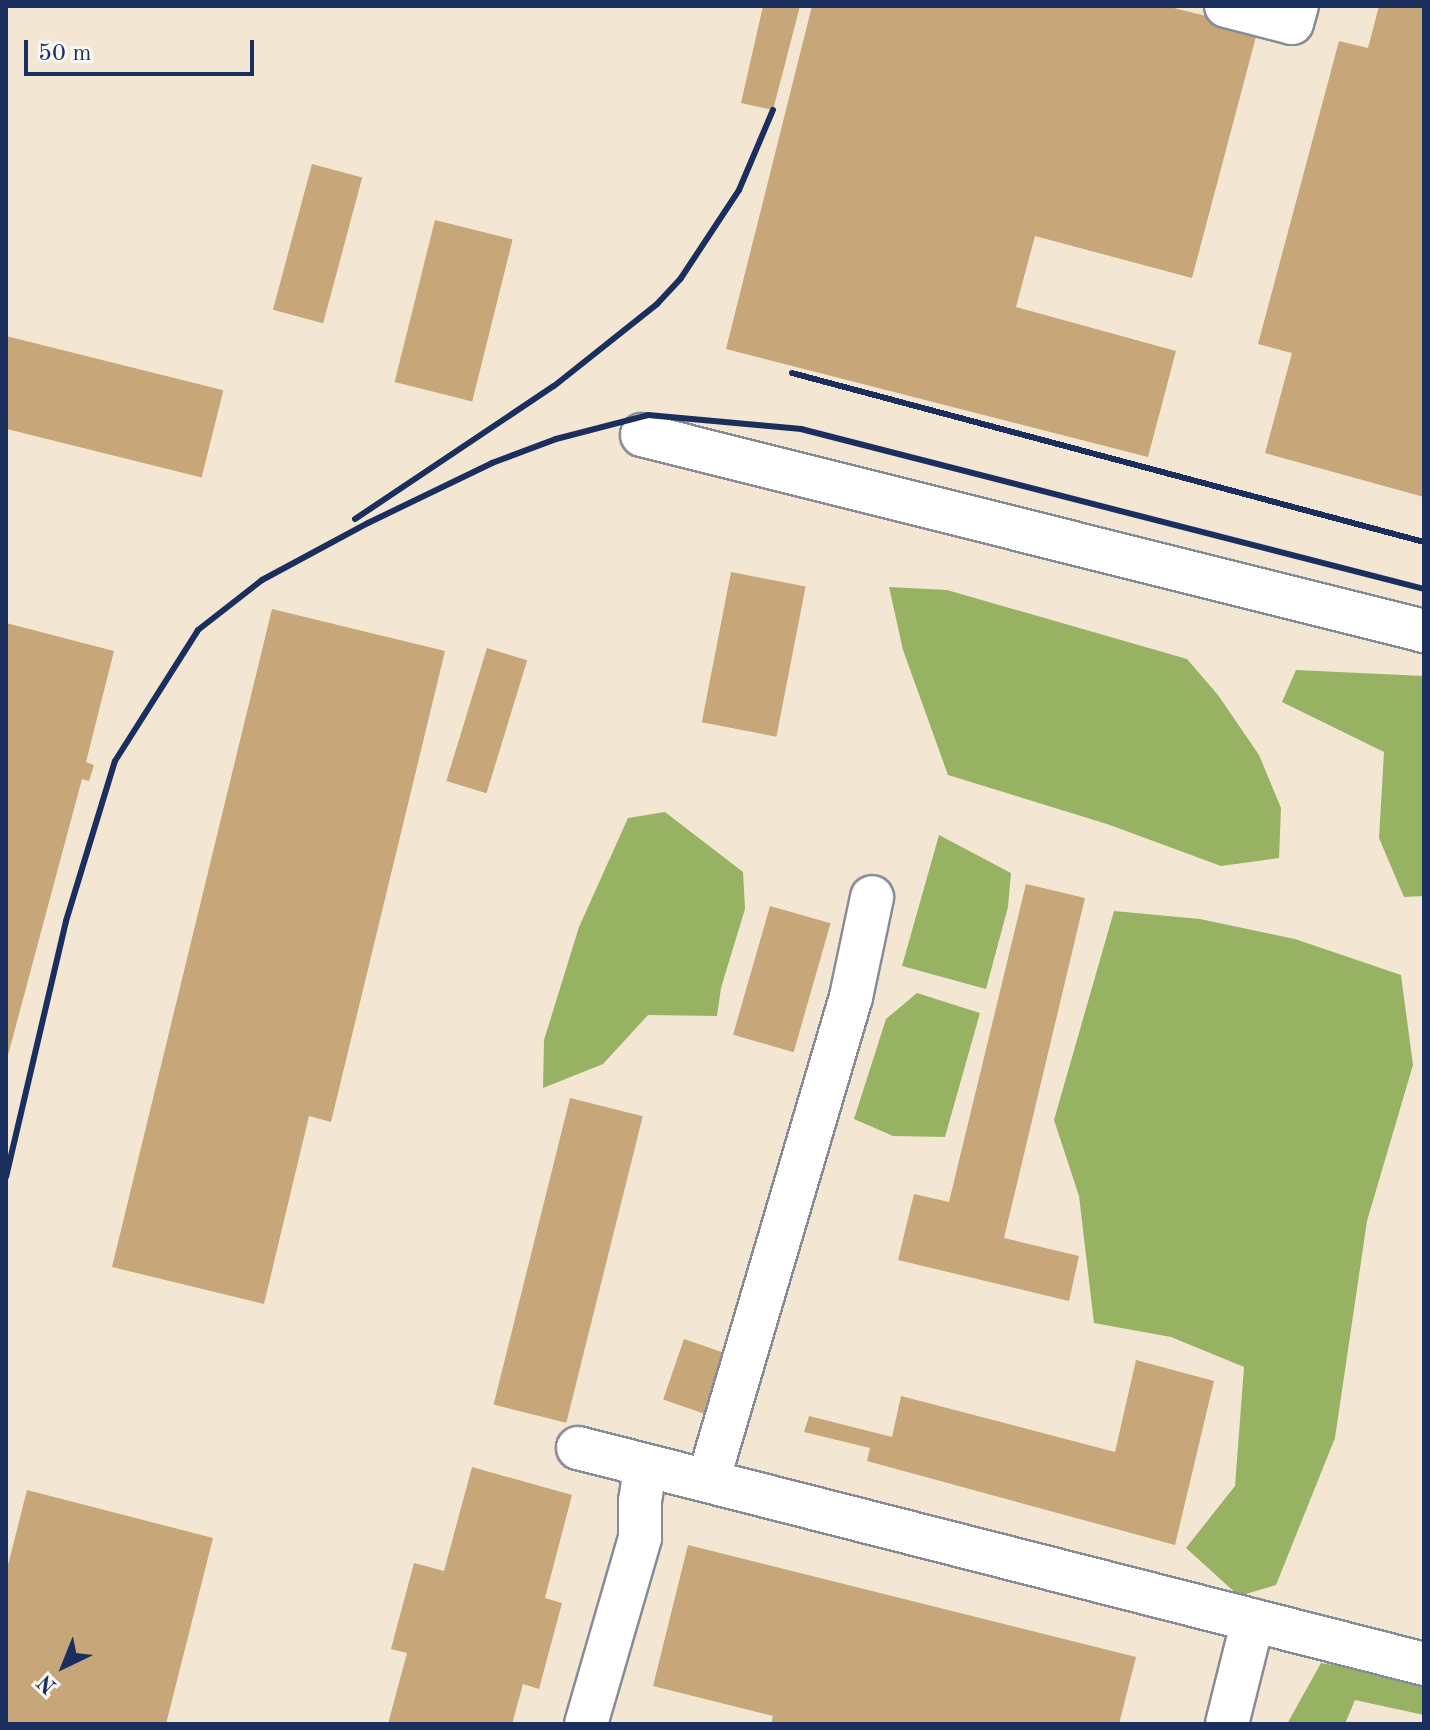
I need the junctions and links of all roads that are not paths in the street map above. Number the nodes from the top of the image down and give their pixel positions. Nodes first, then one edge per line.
1 (1226, 6) edge
2 (1297, 6) edge
3 (642, 435) dead end
4 (1424, 631) edge
5 (872, 897) dead end
6 (578, 1448) dead end
7 (646, 1465) junction
8 (708, 1481) junction
9 (1253, 1620) junction
10 (1424, 1664) edge
11 (586, 1724) edge
12 (1227, 1724) edge

1 - 2 street
3 - 4 street
5 - 8 street
6 - 7 street
7 - 8 street
7 - 11 street
8 - 9 street
9 - 10 street
9 - 12 street

